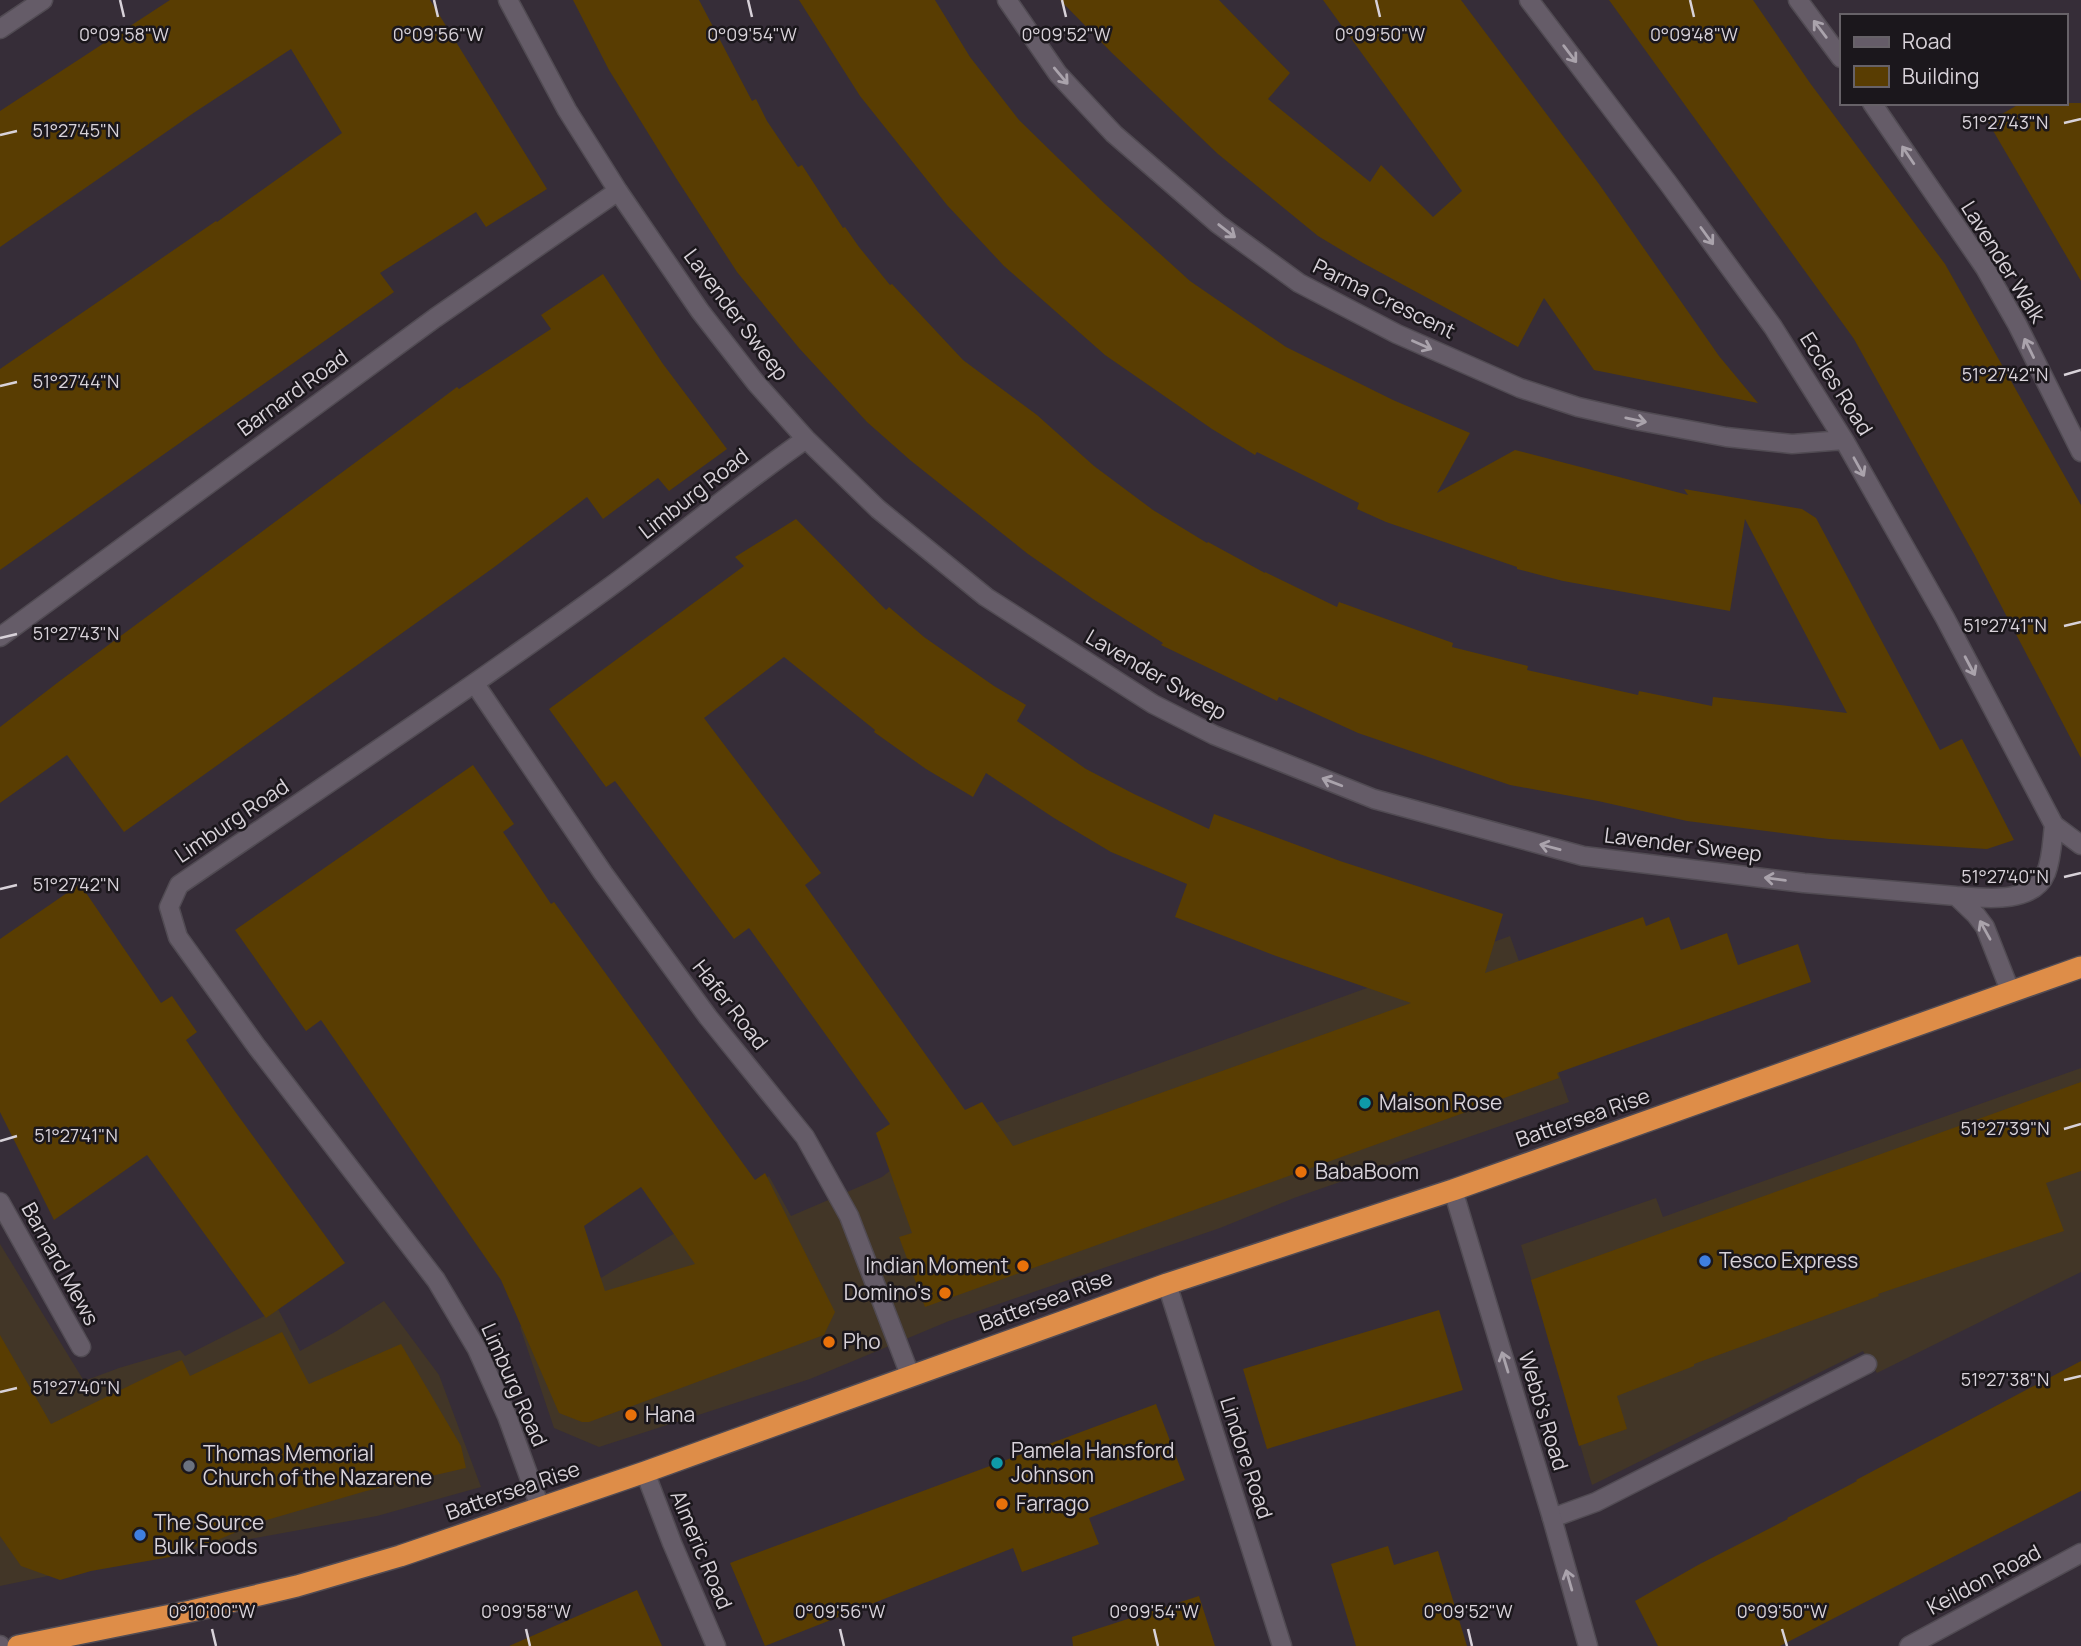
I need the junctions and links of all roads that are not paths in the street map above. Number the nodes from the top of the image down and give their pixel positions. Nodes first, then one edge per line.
1 (43, 0) edge
2 (508, 0) edge
3 (1007, 0) edge
4 (1529, 0) edge
5 (1798, 0) edge
6 (0, 29) edge
7 (1840, 57) edge
8 (1873, 105) edge
9 (618, 191) junction
10 (806, 439) junction
11 (1844, 440) junction
12 (2081, 452) edge
13 (0, 637) edge
14 (475, 684) junction
15 (2054, 825) junction
16 (2081, 845) edge
17 (1956, 896) junction
18 (2081, 967) edge
19 (2011, 993) junction
20 (1453, 1190) junction
21 (0, 1202) edge
22 (1167, 1284) junction
23 (81, 1347) dead end
24 (1867, 1364) dead end
25 (910, 1375) junction
26 (645, 1472) junction
27 (540, 1507) junction
28 (1552, 1518) junction
29 (2081, 1553) edge
30 (19, 1646) edge
31 (716, 1646) edge
32 (1282, 1646) edge
33 (1588, 1646) edge
34 (1909, 1646) edge

1 - 6 street
2 - 9 street, Lavender Sweep
3 -> 11 street, Parma Crescent
4 -> 11 street, Eccles Road
7 -> 5 street
12 -> 8 street, Lavender Walk
9 - 10 street, Lavender Sweep
9 - 13 street, Barnard Road
10 - 14 street, Limburg Road
17 -> 10 street, Lavender Sweep
11 -> 15 street, Eccles Road
14 - 25 street, Hafer Road
14 - 27 street, Limburg Road
15 - 16 street, Eccles Road
15 - 17 street
19 -> 17 street
18 - 19 highway, Battersea Rise
19 - 20 highway, Battersea Rise
20 - 22 highway, Battersea Rise
28 -> 20 street, Webb's Road
21 - 23 street, Barnard Mews
22 - 25 highway, Battersea Rise
22 - 32 street, Lindore Road
24 - 28 street
25 - 26 highway, Battersea Rise
26 - 27 highway, Battersea Rise
26 - 31 street, Almeric Road
27 - 30 highway, Battersea Rise
33 -> 28 street, Webb's Road
29 - 34 street, Keildon Road

